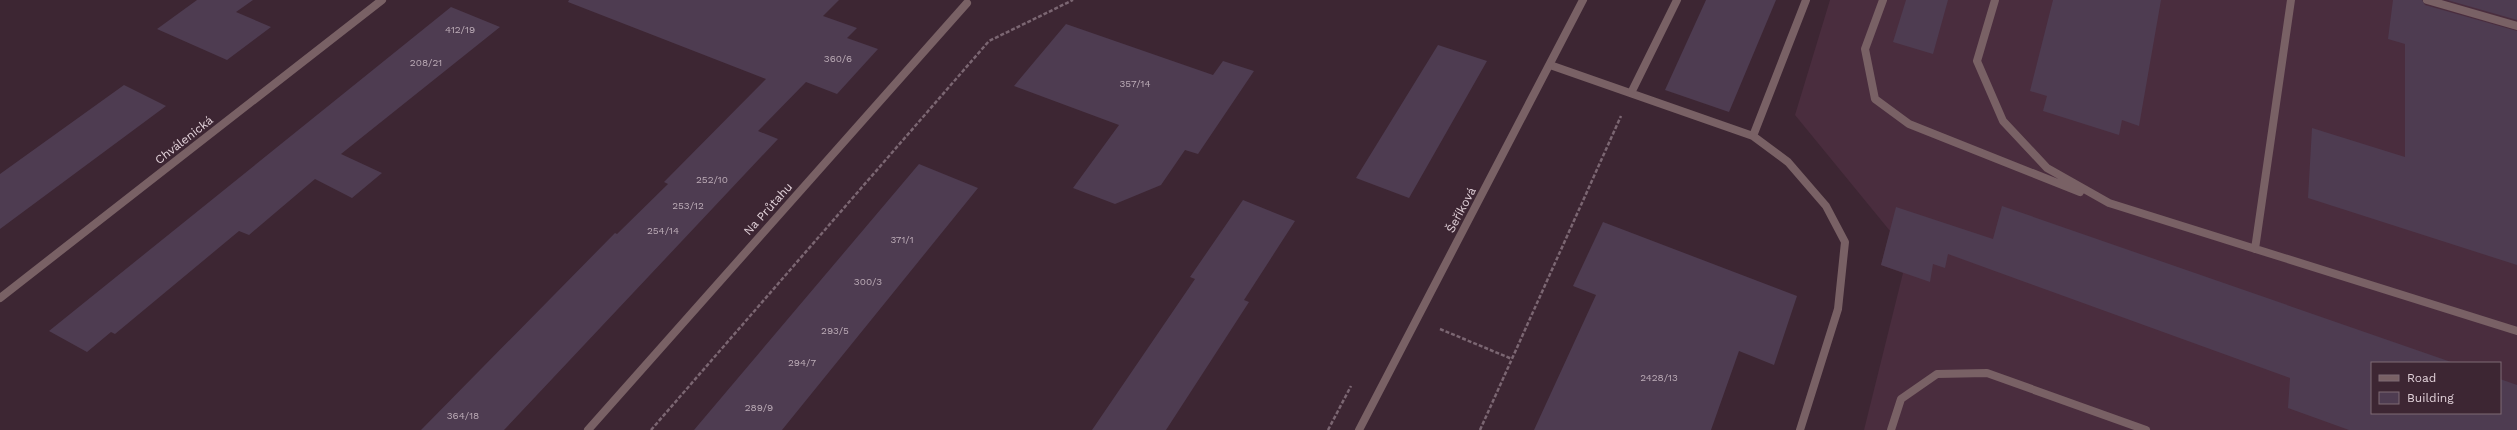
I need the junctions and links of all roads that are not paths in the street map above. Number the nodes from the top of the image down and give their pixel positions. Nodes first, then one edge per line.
1 (382, 0) edge
2 (1583, 0) edge
3 (1677, 0) edge
4 (1806, 0) edge
5 (1883, 0) edge
6 (1995, 0) edge
7 (2291, 0) edge
8 (2427, 0) edge
9 (967, 3) dead end
10 (2517, 26) edge
11 (1550, 65) junction
12 (1631, 93) junction
13 (1753, 136) junction
14 (2109, 203) junction
15 (2255, 248) junction
16 (0, 298) edge
17 (2517, 331) edge
18 (588, 430) edge
19 (1359, 430) edge
20 (1800, 430) edge
21 (1891, 430) edge
22 (2146, 430) edge

1 - 16 street, Chválenická
2 - 11 street, Šeříková
3 - 12 street
4 - 13 street
5 - 14 street
6 - 14 street
7 - 15 street
8 - 10 street
9 - 18 street, Na Průtahu
11 - 12 street
11 - 19 street, Šeříková
12 - 13 street
13 - 20 street
14 - 15 street
15 - 17 street
21 - 22 street

